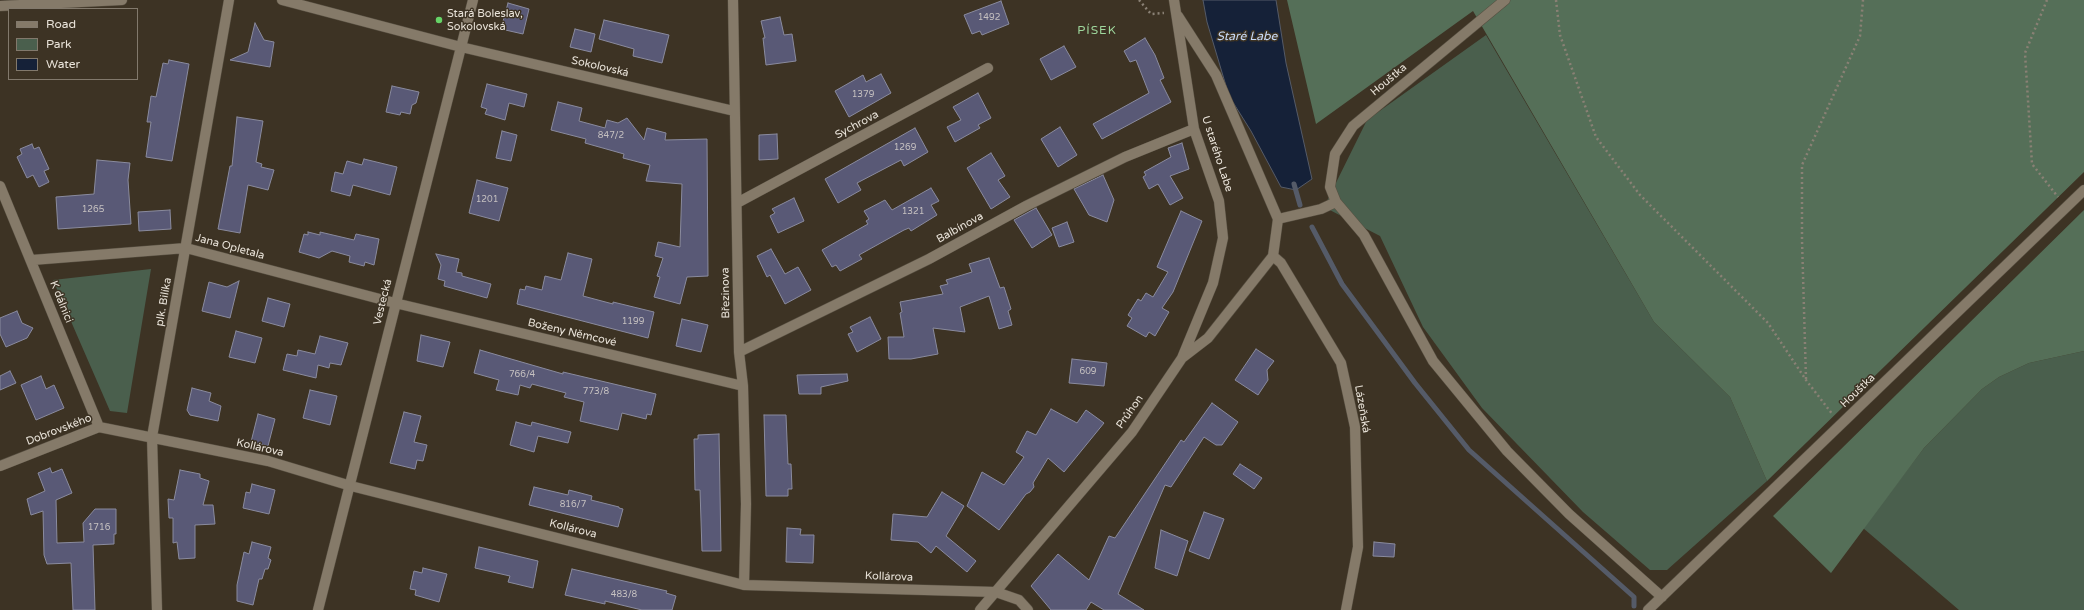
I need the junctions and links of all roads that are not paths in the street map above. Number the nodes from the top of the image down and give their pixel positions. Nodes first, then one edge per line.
1 (122, 0) edge
2 (229, 0) edge
3 (282, 0) edge
4 (473, 0) edge
5 (733, 0) edge
6 (1174, 0) edge
7 (1505, 0) edge
8 (77, 2) edge
9 (0, 6) edge
10 (1175, 12) junction
11 (461, 46) junction
12 (988, 68) dead end
13 (734, 111) junction
14 (1194, 129) junction
15 (0, 186) edge
16 (2084, 190) edge
17 (1336, 202) junction
18 (737, 203) junction
19 (1278, 220) junction
20 (186, 248) junction
21 (1273, 256) junction
22 (32, 260) junction
23 (395, 303) junction
24 (740, 352) junction
25 (1182, 358) junction
26 (743, 386) junction
27 (99, 427) junction
28 (152, 437) junction
29 (0, 466) edge
30 (351, 486) junction
31 (744, 585) junction
32 (996, 592) junction
33 (1662, 597) junction
34 (156, 610) edge
35 (318, 610) edge
36 (980, 610) edge
37 (1028, 610) edge
38 (1346, 610) edge
39 (1649, 610) edge

1 - 8 street
2 - 20 street, plk. Bilíka
3 - 11 street, Sokolovská
4 - 11 street, Vestecká
5 - 13 street, Březinova
6 - 10 street, U starého Labe
7 - 17 street, Houštka
8 - 9 street
10 - 14 street, U starého Labe
10 - 19 street
11 - 13 street, Sokolovská
11 - 23 street, Vestecká
12 - 18 street, Sychrova
13 - 18 street, Březinova
14 - 24 street, Balbínova
14 - 25 street, U starého Labe
15 - 22 street, K dálnici
16 - 33 street, Houštka
17 - 19 street
17 - 33 street
18 - 24 street, Březinova
19 - 21 street
20 - 22 street, Jana Opletala
20 - 23 street, Jana Opletala
20 - 28 street, plk. Bilíka
21 - 25 street, Průhon
21 - 38 street, Lázeňská
22 - 27 street, K dálnici
23 - 26 street, Boženy Němcové
23 - 30 street, Vestecká
24 - 26 street, Březinova
25 - 32 street, Průhon
26 - 31 street, Březinova
27 - 28 street, Dobrovského
27 - 29 street, Dobrovského
28 - 30 street, Kollárova
28 - 34 street, plk. Bilíka
30 - 31 street, Kollárova
30 - 35 street, Vestecká
31 - 32 street, Kollárova
32 - 36 street, Průhon
32 - 37 street, Kollárova
33 - 39 street, Houštka

